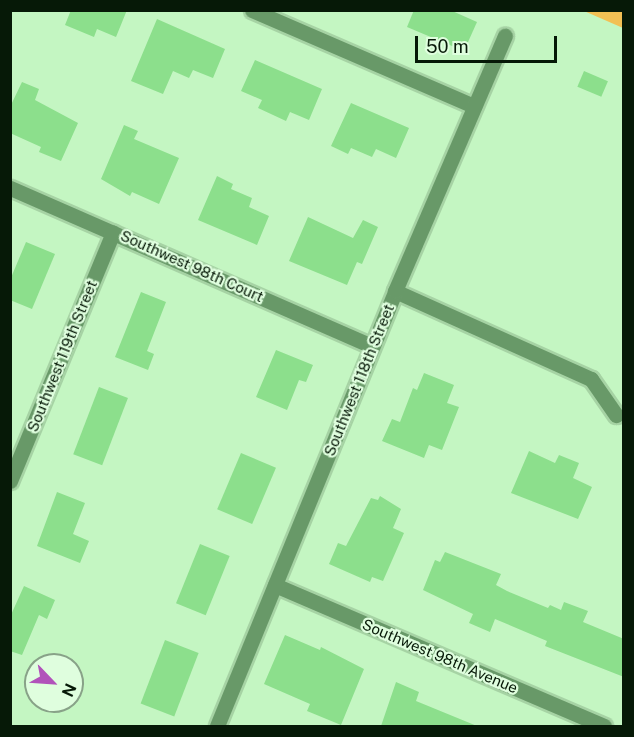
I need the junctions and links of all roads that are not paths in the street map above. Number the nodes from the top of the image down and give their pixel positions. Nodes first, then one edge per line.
1 (252, 10) edge
2 (505, 36) dead end
3 (474, 106) junction
4 (10, 188) edge
5 (113, 232) junction
6 (395, 291) junction
7 (372, 346) junction
8 (616, 415) dead end
9 (10, 481) edge
10 (275, 585) junction
11 (217, 726) edge
12 (604, 726) edge

1 - 3 street
2 - 3 street, Southwest 118th Street
3 - 6 street, Southwest 118th Street
4 - 5 street, Southwest 98th Court
5 - 7 street, Southwest 98th Court
5 - 9 street, Southwest 119th Street
6 - 7 street, Southwest 118th Street
6 - 8 street
7 - 10 street, Southwest 118th Street
10 - 11 street, Southwest 118th Street
10 - 12 street, Southwest 98th Avenue

